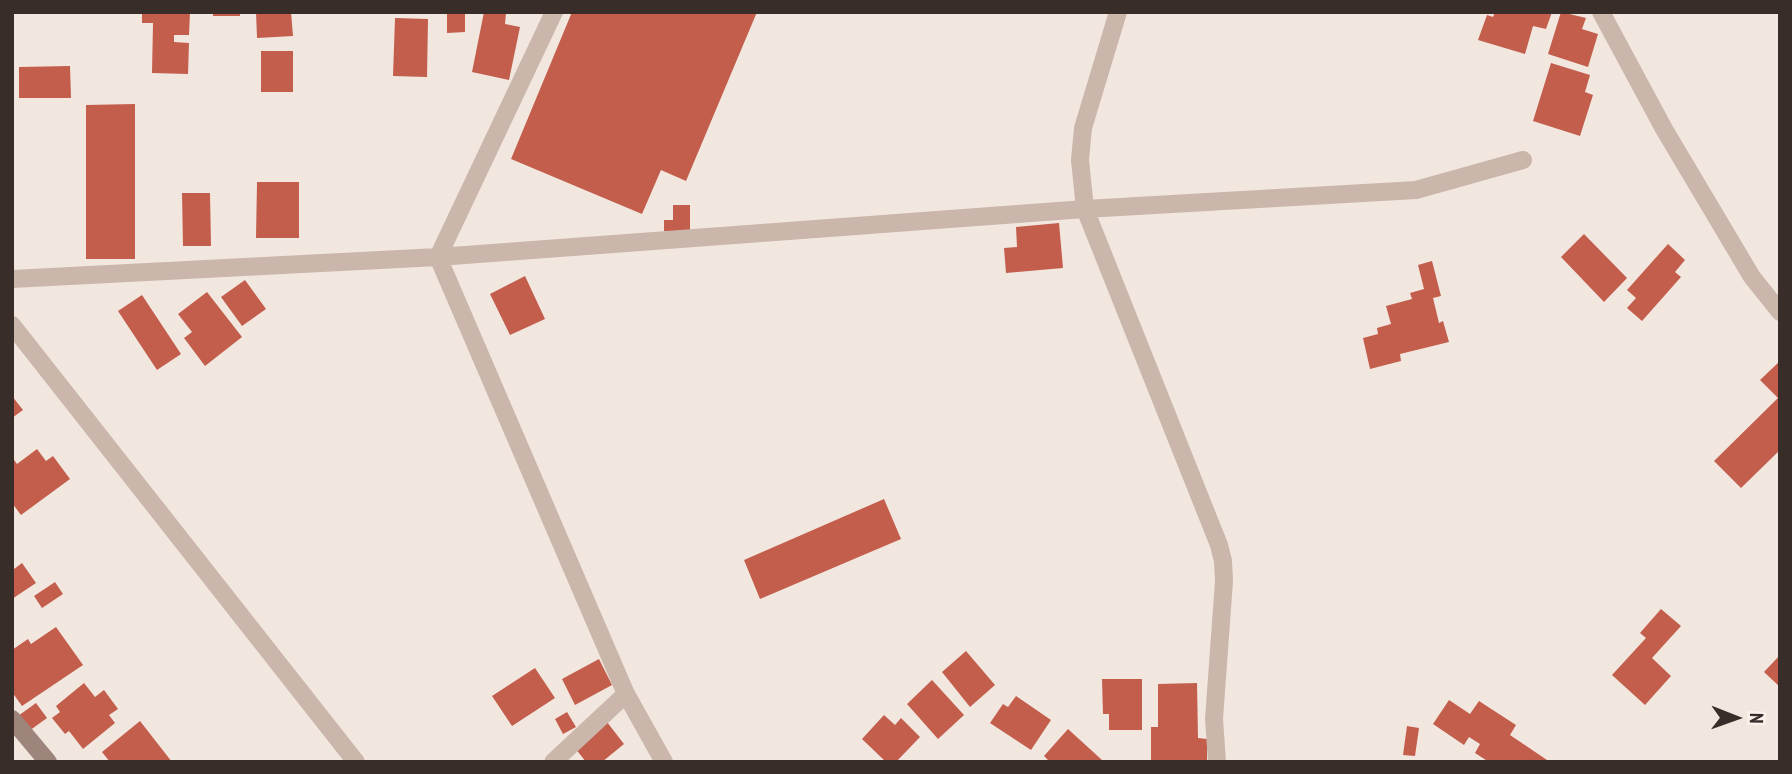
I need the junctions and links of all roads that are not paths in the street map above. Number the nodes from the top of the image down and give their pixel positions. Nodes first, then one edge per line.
1 (554, 12) edge
2 (1118, 12) edge
3 (1601, 12) edge
4 (1523, 160) dead end
5 (1085, 209) junction
6 (438, 257) junction
7 (12, 279) edge
8 (1780, 313) edge
9 (12, 325) edge
10 (626, 694) junction
11 (12, 719) edge
12 (48, 762) edge
13 (356, 762) edge
14 (552, 762) edge
15 (664, 762) edge
16 (1217, 762) edge

1 - 6 street
2 - 5 street
3 - 8 street
4 - 5 street
5 - 6 street
5 - 16 street
6 - 7 street
6 - 10 street
9 - 13 street
10 - 14 street
10 - 15 street
11 - 12 main road

